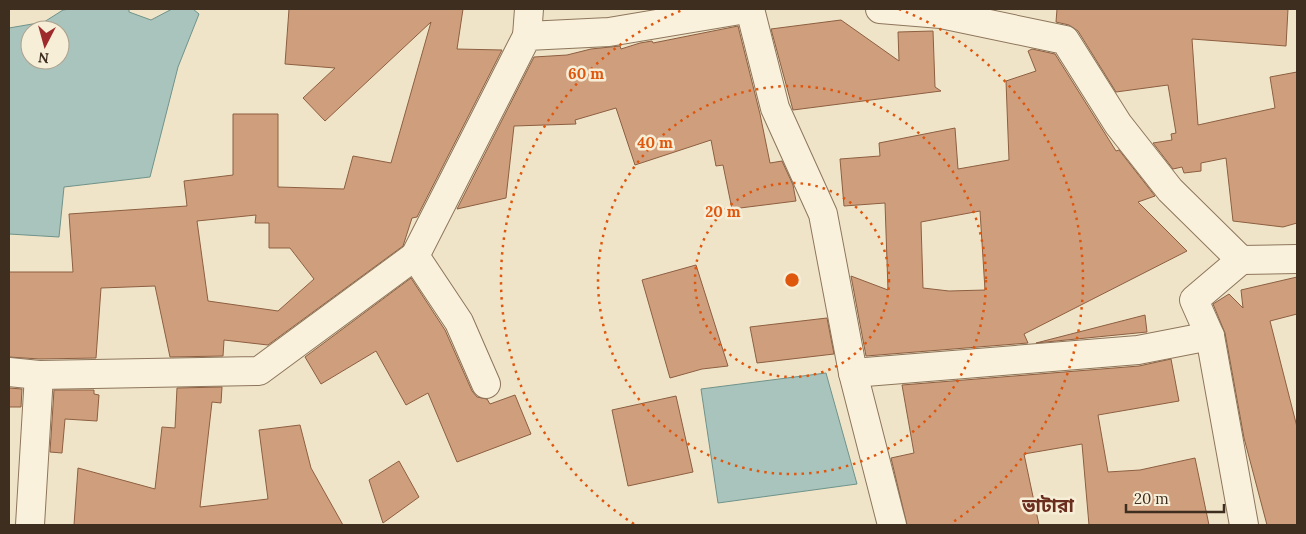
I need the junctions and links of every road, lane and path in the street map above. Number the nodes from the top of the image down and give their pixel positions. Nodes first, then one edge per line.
1 (529, 9) edge
2 (746, 9) edge
3 (750, 9) edge
4 (880, 9) edge
5 (527, 36) junction
6 (415, 256) junction
7 (1297, 259) edge
8 (1240, 260) junction
9 (1210, 336) junction
10 (9, 372) edge
11 (853, 374) junction
12 (39, 375) junction
13 (486, 384) dead end
14 (30, 525) edge
15 (892, 525) edge
16 (1244, 525) edge

1 - 5 street
2 - 5 street
3 - 11 street
4 - 8 street
5 - 6 street
6 - 12 street
6 - 13 street
7 - 8 street
8 - 9 street
9 - 11 street
9 - 16 street
10 - 12 street
11 - 15 street
12 - 14 street

